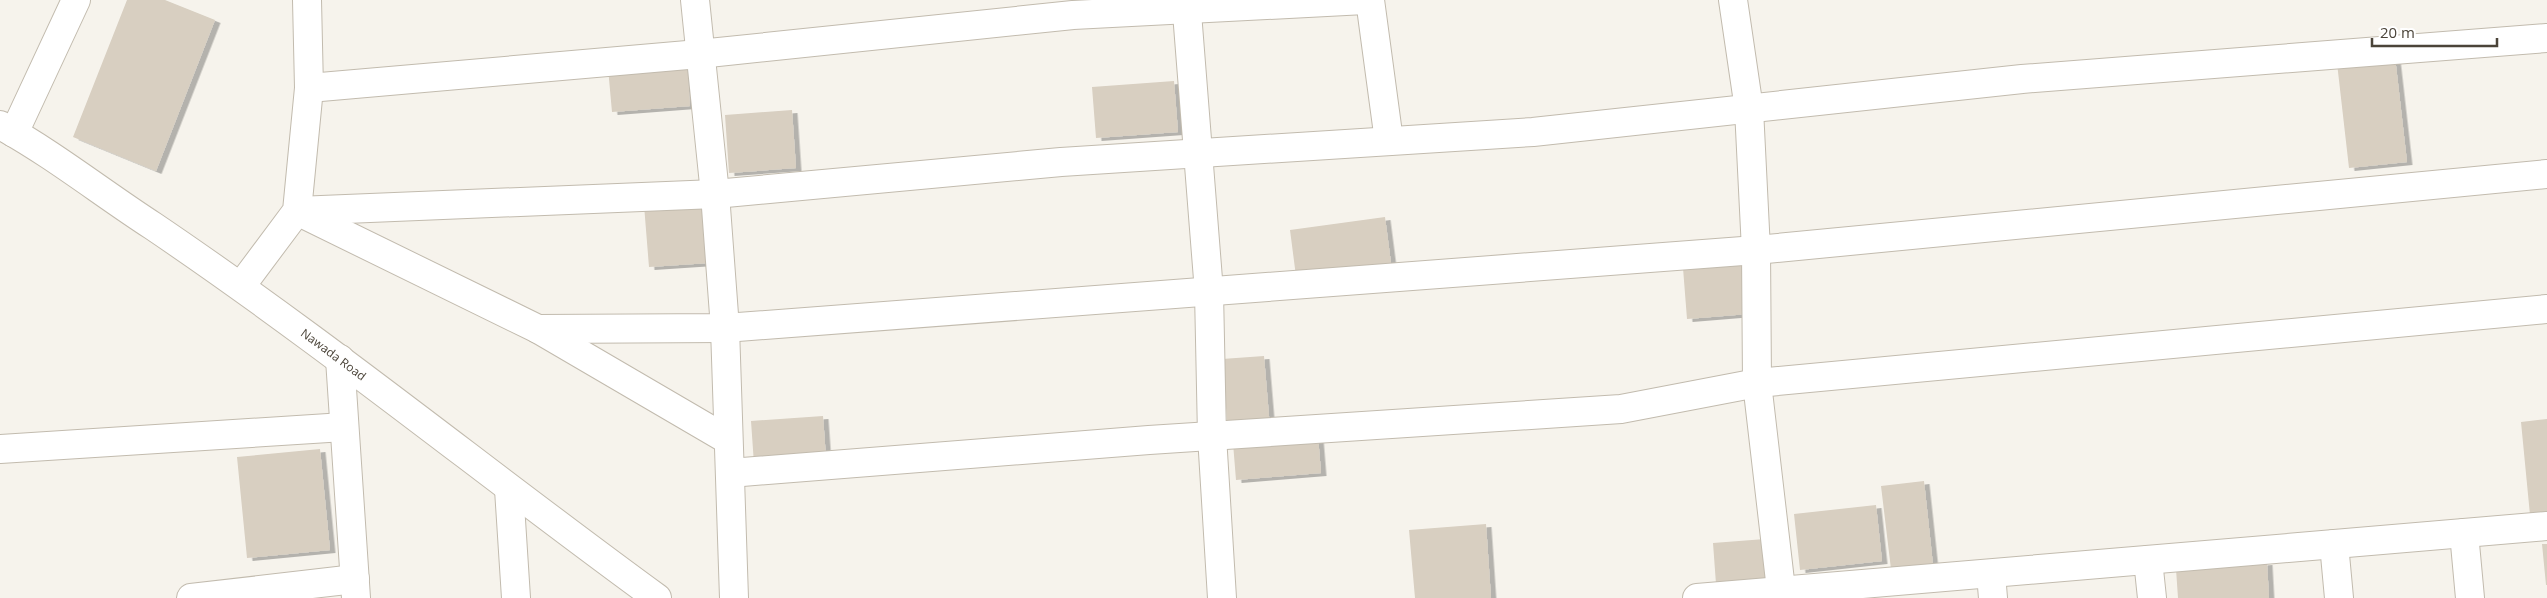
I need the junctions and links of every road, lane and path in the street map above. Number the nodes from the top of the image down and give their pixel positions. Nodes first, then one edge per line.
1 (76, 0) edge
2 (307, 0) edge
3 (695, 0) edge
4 (1365, 0) edge
5 (1370, 0) edge
6 (1733, 0) edge
7 (1186, 5) edge
8 (2547, 38) edge
9 (699, 54) junction
10 (308, 88) junction
11 (1748, 108) junction
12 (7, 129) edge
13 (1389, 141) junction
14 (1196, 153) junction
15 (2547, 174) edge
16 (715, 194) junction
17 (297, 211) junction
18 (1756, 250) junction
19 (241, 286) junction
20 (1209, 292) junction
21 (2547, 309) edge
22 (538, 328) junction
23 (725, 328) junction
24 (340, 358) junction
25 (1757, 383) junction
26 (344, 427) junction
27 (1212, 436) junction
28 (728, 440) junction
29 (0, 449) edge
30 (730, 473) junction
31 (509, 489) junction
32 (2547, 526) edge
33 (2464, 533) junction
34 (2334, 544) junction
35 (2148, 560) junction
36 (1992, 586) edge
37 (355, 589) edge
38 (1781, 595) edge
39 (654, 597) edge
40 (191, 598) edge
41 (516, 598) edge
42 (734, 598) edge
43 (1222, 598) edge
44 (1697, 598) edge
45 (2152, 598) edge
46 (2339, 598) edge
47 (2470, 598) edge

1 - 12 street
2 - 10 street
3 - 9 street
4 - 7 street
5 - 13 street
6 - 11 street
7 - 9 street
7 - 14 street
8 - 11 street
9 - 10 street
9 - 16 street
10 - 17 street
11 - 13 street
11 - 18 street
12 - 19 street, Nawada Road
13 - 14 street
14 - 16 street
14 - 20 street
15 - 18 street
16 - 17 street
16 - 23 street
17 - 19 street
17 - 22 street
18 - 20 street
18 - 25 street
19 - 24 street, Nawada Road
20 - 23 street
20 - 27 street
21 - 25 street
22 - 23 street
22 - 28 street
23 - 28 street
24 - 26 street
24 - 31 street, Nawada Road
25 - 27 street
25 - 38 street
26 - 29 street
26 - 37 street
27 - 30 street
27 - 43 street
28 - 30 street
30 - 42 street
31 - 39 street, Nawada Road
31 - 41 street
32 - 33 street
33 - 34 street
33 - 47 street
34 - 35 street
34 - 46 street
35 - 36 street
35 - 45 street
36 - 38 street
37 - 40 street
38 - 44 street

